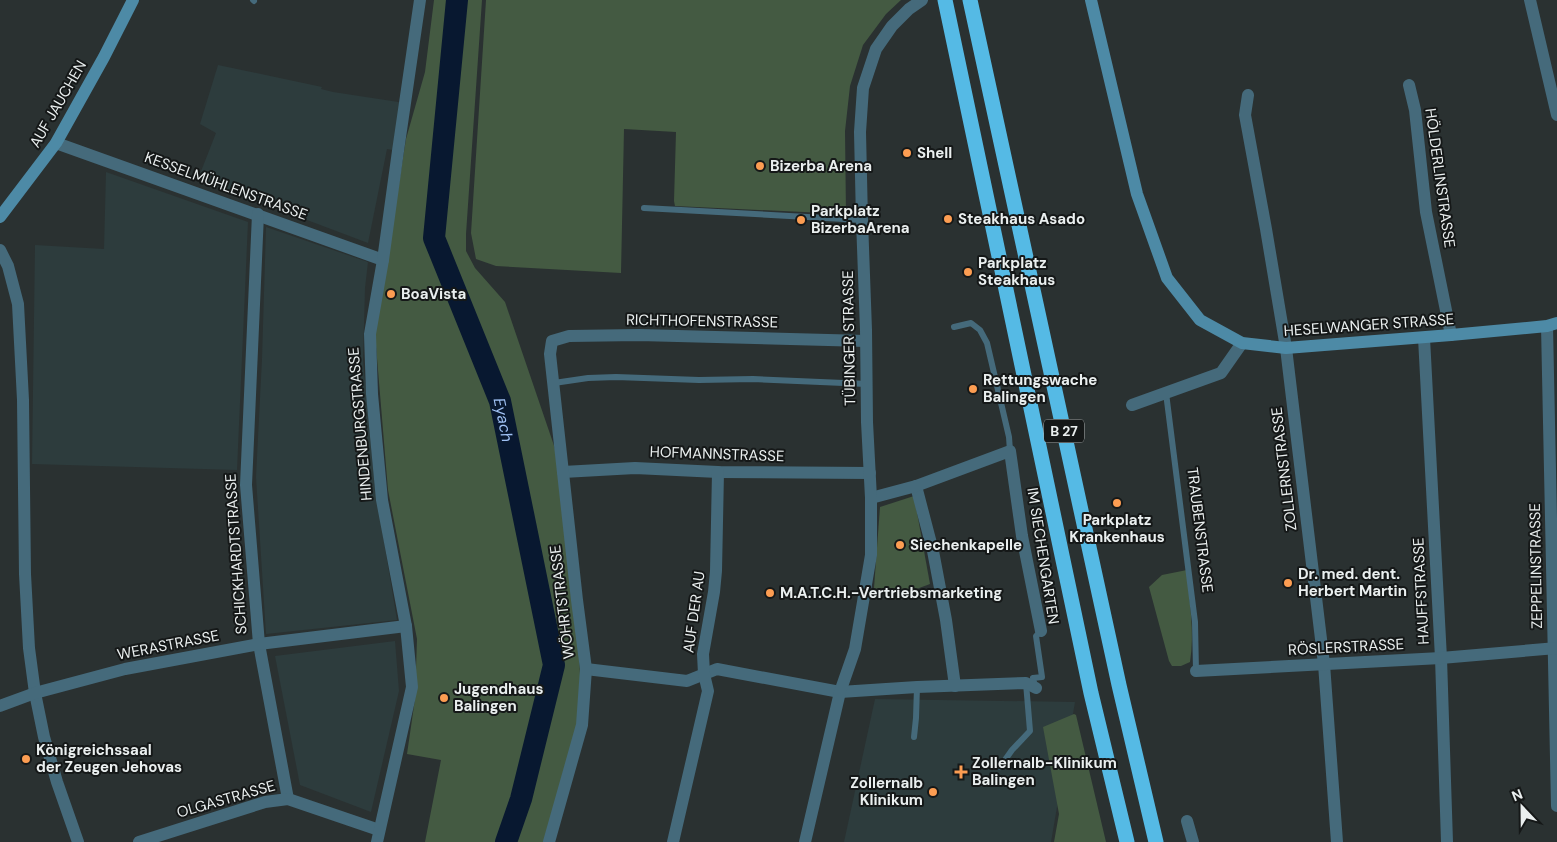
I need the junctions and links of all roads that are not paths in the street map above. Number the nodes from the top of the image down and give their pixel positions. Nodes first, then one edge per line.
1 (133, 0) edge
2 (420, 0) edge
3 (922, 0) edge
4 (945, 0) edge
5 (970, 0) edge
6 (1090, 0) edge
7 (1530, 0) edge
8 (1408, 85) dead end
9 (1248, 94) dead end
10 (1557, 115) edge
11 (56, 144) junction
12 (644, 208) dead end
13 (258, 214) junction
14 (0, 217) edge
15 (862, 220) junction
16 (0, 250) edge
17 (383, 260) junction
18 (1552, 324) edge
19 (954, 327) dead end
20 (1451, 336) junction
21 (1424, 338) junction
22 (866, 341) junction
23 (1242, 343) junction
24 (1286, 348) junction
25 (550, 354) joint
26 (554, 383) junction
27 (867, 384) junction
28 (1166, 393) junction
29 (1132, 405) dead end
30 (1010, 451) junction
31 (563, 472) junction
32 (718, 472) junction
33 (870, 473) junction
34 (916, 486) junction
35 (871, 498) junction
36 (406, 626) junction
37 (1041, 631) joint
38 (259, 644) junction
39 (1555, 648) edge
40 (1442, 658) junction
41 (1324, 664) junction
42 (586, 669) junction
43 (1196, 671) joint
44 (704, 674) junction
45 (956, 686) junction
46 (1032, 686) junction
47 (917, 687) junction
48 (840, 692) junction
49 (35, 693) junction
50 (0, 706) edge
51 (914, 737) dead end
52 (1000, 767) dead end
53 (288, 799) junction
54 (1557, 806) edge
55 (1188, 821) dead end
56 (378, 836) edge
57 (78, 842) edge
58 (139, 842) edge
59 (549, 842) edge
60 (673, 842) edge
61 (805, 842) edge
62 (1126, 842) edge
63 (1156, 842) edge
64 (1193, 842) edge
65 (1337, 842) edge
66 (1447, 842) edge

1 - 11 street, AUF JAUCHEN
2 - 17 street, HINDENBURGSTRASSE
3 - 15 street, TÜBINGER STRASSE
4 - 62 highway, B 27
5 - 63 highway, B 27
6 - 23 street, HESELWANGER STRASSE
7 - 10 street
8 - 20 street, HÖLDERLINSTRASSE
9 - 24 street, ZOLLERNSTRASSE
11 - 13 street, KESSELMÜHLENSTRASSE
11 - 14 street, AUF JAUCHEN
12 - 15 lane
13 - 17 street, KESSELMÜHLENSTRASSE
13 - 38 street, SCHICKHARDTSTRASSE
15 - 22 street, TÜBINGER STRASSE
16 - 49 street
17 - 36 street, HINDENBURGSTRASSE
18 - 20 street, HESELWANGER STRASSE
18 - 39 street, ZEPPELINSTRASSE
19 - 30 lane
20 - 21 street, HESELWANGER STRASSE
21 - 24 street, HESELWANGER STRASSE
21 - 40 street, HAUFFSTRASSE
22 - 25 street, RICHTHOFENSTRASSE
22 - 27 street, TÜBINGER STRASSE
23 - 24 street, HESELWANGER STRASSE
23 - 28 street
24 - 41 street, ZOLLERNSTRASSE
25 - 26 street, WÖHRTSTRASSE
26 - 27 lane
26 - 31 street, WÖHRTSTRASSE
27 - 33 street, TÜBINGER STRASSE
28 - 29 street
28 - 43 lane, TRAUBENSTRASSE
30 - 34 street
30 - 37 street, IM SIECHENGARTEN
31 - 32 street, HOFMANNSTRASSE
31 - 42 street, WÖHRTSTRASSE
32 - 33 street, HOFMANNSTRASSE
32 - 44 street, AUF DER AU
33 - 35 street, TÜBINGER STRASSE
34 - 35 street
34 - 45 street
35 - 48 street, TÜBINGER STRASSE
36 - 38 street, WERASTRASSE
36 - 56 street, HINDENBURGSTRASSE
37 - 46 lane, IM SIECHENGARTEN
38 - 49 street, WERASTRASSE
38 - 53 street, SCHICKHARDTSTRASSE
39 - 40 street, RÖSLERSTRASSE
39 - 54 street, ZEPPELINSTRASSE
40 - 41 street, RÖSLERSTRASSE
40 - 66 street, HAUFFSTRASSE
41 - 43 street, RÖSLERSTRASSE
41 - 65 street, ZOLLERNSTRASSE
42 - 44 street
42 - 59 street, WÖHRTSTRASSE
44 - 48 street
44 - 60 street, AUF DER AU
45 - 46 street
45 - 47 street
46 - 52 lane
47 - 48 street
47 - 51 lane
48 - 61 street, TÜBINGER STRASSE
49 - 50 street, WERASTRASSE
49 - 57 street
53 - 56 street, OLGASTRASSE
53 - 58 street, OLGASTRASSE
55 - 64 street

